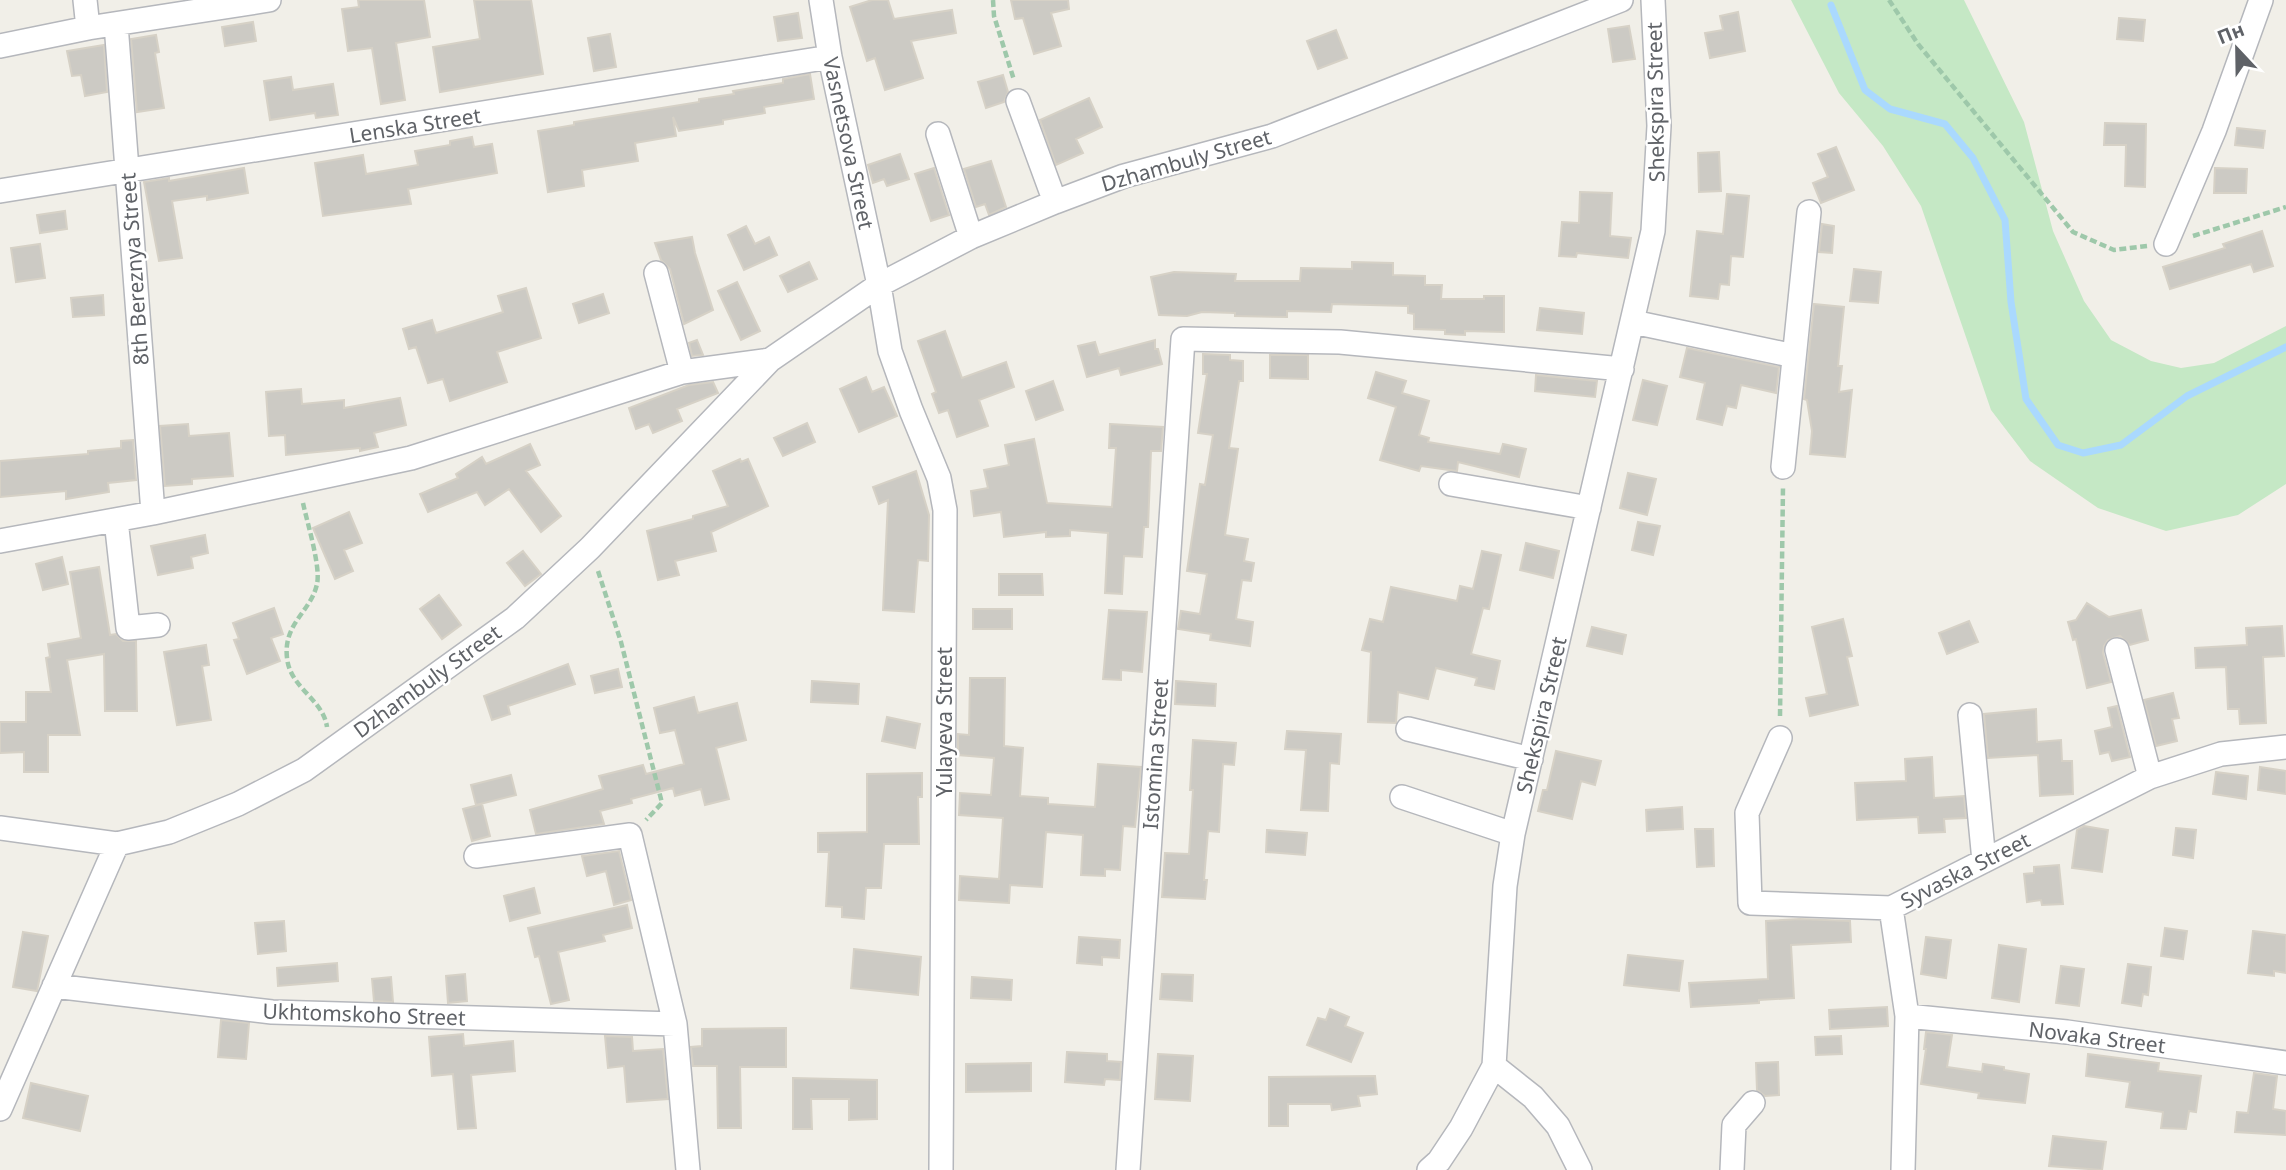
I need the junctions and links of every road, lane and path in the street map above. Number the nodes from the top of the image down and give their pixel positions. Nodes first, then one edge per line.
1 (85, 0) edge
2 (269, 0) edge
3 (821, 0) edge
4 (993, 0) edge
5 (1621, 0) edge
6 (1653, 0) edge
7 (1889, 0) edge
8 (2261, 0) edge
9 (116, 24) junction
10 (88, 28) junction
11 (0, 46) edge
12 (830, 58) junction
13 (1018, 102) joint
14 (938, 134) dead end
15 (127, 172) junction
16 (0, 191) edge
17 (1055, 202) junction
18 (2286, 207) edge
19 (1809, 212) dead end
20 (971, 237) junction
21 (2166, 244) junction
22 (656, 274) dead end
23 (879, 285) junction
24 (1633, 322) junction
25 (1794, 356) junction
26 (770, 360) junction
27 (1622, 369) junction
28 (682, 372) junction
29 (1783, 467) joint
30 (298, 482) junction
31 (1451, 484) dead end
32 (1590, 508) junction
33 (153, 513) junction
34 (116, 520) junction
35 (0, 541) edge
36 (590, 548) junction
37 (158, 625) dead end
38 (2117, 650) dead end
39 (1970, 715) dead end
40 (1408, 729) dead end
41 (1780, 738) joint
42 (2286, 747) edge
43 (327, 753) junction
44 (1531, 759) junction
45 (2150, 777) junction
46 (1402, 797) dead end
47 (662, 803) dead end
48 (0, 828) edge
49 (1513, 834) junction
50 (117, 844) junction
51 (476, 856) dead end
52 (1984, 861) junction
53 (1891, 908) junction
54 (54, 986) junction
55 (1907, 1016) junction
56 (675, 1024) junction
57 (2286, 1063) edge
58 (1494, 1066) junction
59 (1753, 1103) dead end
60 (0, 1109) edge
61 (688, 1170) edge
62 (941, 1170) edge
63 (1128, 1170) edge
64 (1429, 1170) edge
65 (1580, 1170) edge
66 (1732, 1170) edge
67 (1903, 1170) edge

1 - 10 street
2 - 9 street
3 - 12 street, Vasnetsova Street
4 - 13 path
5 - 17 street, Dzhambuly Street
6 - 24 street, Shekspira Street
7 - 21 path
8 - 21 street
9 - 10 street
9 - 15 street, 8th Bereznya Street
10 - 11 street
12 - 15 street, Lenska Street
12 - 23 street, Vasnetsova Street
13 - 17 street
14 - 20 street
15 - 16 street, Lenska Street
15 - 33 street, 8th Bereznya Street
17 - 20 street, Dzhambuly Street
18 - 21 path
19 - 25 street
20 - 23 street, Dzhambuly Street
22 - 28 street
23 - 26 street, Dzhambuly Street
23 - 62 street, Yulayeva Street
24 - 25 street
24 - 27 street, Shekspira Street
25 - 29 street
26 - 28 street, Dzhambuly Street
26 - 36 street, Dzhambuly Street
27 - 32 street, Shekspira Street
27 - 63 street, Istomina Street
28 - 30 street, Dzhambuly Street
29 - 41 path
30 - 33 street, Dzhambuly Street
30 - 43 path
31 - 32 street
32 - 44 street, Shekspira Street
33 - 34 street, Dzhambuly Street
34 - 35 street, Dzhambuly Street
34 - 37 street
36 - 43 street, Dzhambuly Street
36 - 47 path
38 - 45 street
39 - 52 street
40 - 44 street
41 - 53 street
42 - 45 street, Syvaska Street
43 - 50 street, Dzhambuly Street
44 - 49 street, Shekspira Street
45 - 52 street, Syvaska Street
46 - 49 street
48 - 50 street, Dzhambuly Street
49 - 58 street, Shekspira Street
50 - 54 street
51 - 56 street
52 - 53 street, Syvaska Street
53 - 55 street, Syvaska Street
54 - 56 street, Ukhtomskoho Street
54 - 60 street
55 - 57 street, Novaka Street
55 - 67 street, Syvaska Street
56 - 61 street
58 - 64 street
58 - 65 street
59 - 66 street

